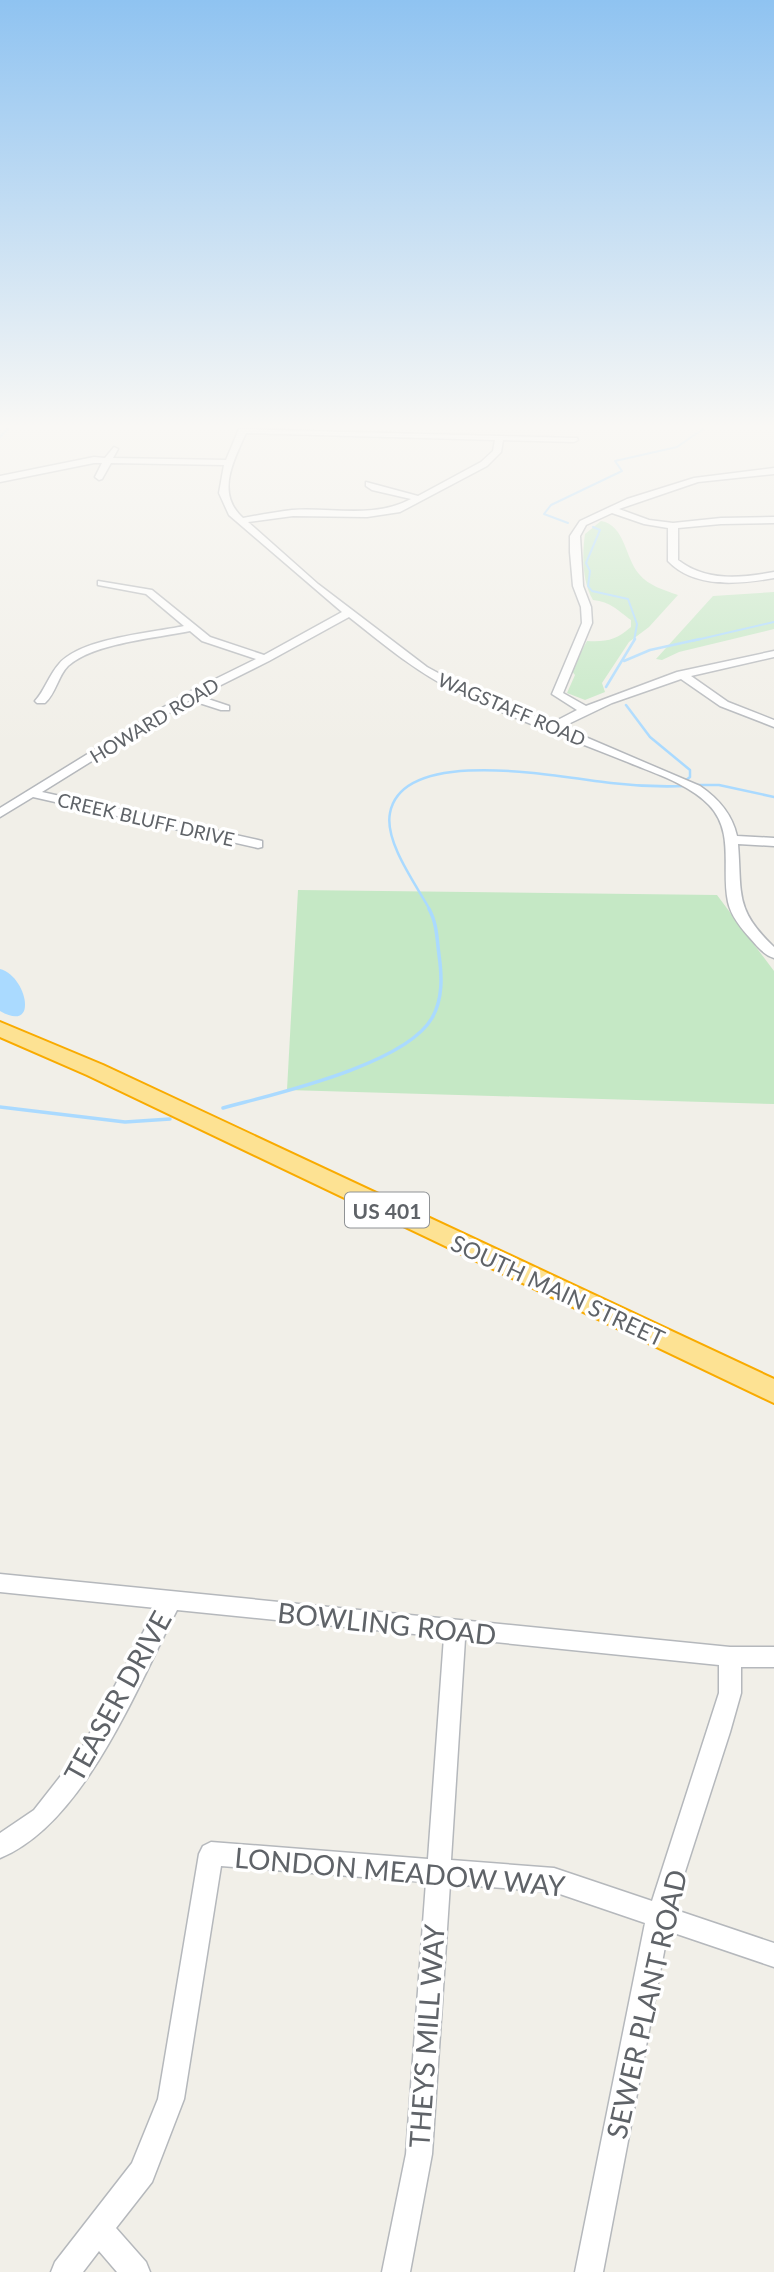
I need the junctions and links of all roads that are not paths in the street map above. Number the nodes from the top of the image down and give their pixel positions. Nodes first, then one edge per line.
1 (256, 535) edge
2 (576, 535) edge
3 (673, 535) edge
4 (774, 575) edge
5 (101, 583) dead end
6 (348, 613) junction
7 (191, 628) junction
8 (774, 654) edge
9 (265, 659) junction
10 (681, 674) junction
11 (189, 696) junction
12 (41, 701) dead end
13 (225, 708) dead end
14 (585, 709) junction
15 (774, 724) edge
16 (553, 727) junction
17 (34, 794) junction
18 (0, 813) edge
19 (733, 840) junction
20 (774, 842) edge
21 (258, 844) dead end
22 (774, 954) edge
23 (0, 1029) edge
24 (774, 1392) edge
25 (0, 1583) edge
26 (170, 1600) junction
27 (455, 1631) junction
28 (730, 1657) junction
29 (774, 1657) edge
30 (0, 1847) edge
31 (437, 1871) junction
32 (659, 1916) junction
33 (774, 1955) edge
34 (100, 2231) junction
35 (65, 2272) edge
36 (136, 2272) edge
37 (396, 2272) edge
38 (589, 2272) edge

1 - 6 street, WAGSTAFF ROAD
2 - 14 street
3 - 4 street
5 - 7 street
6 - 9 street, HOWARD ROAD
6 - 16 street, WAGSTAFF ROAD
7 - 9 street
7 - 12 street
8 - 10 street
9 - 11 street, HOWARD ROAD
10 - 14 street
10 - 15 street
11 - 13 street
11 - 17 street, HOWARD ROAD
14 - 16 street
16 - 19 street, WAGSTAFF ROAD
17 - 18 street, HOWARD ROAD
17 - 21 street, CREEK BLUFF DRIVE
19 - 20 street
19 - 22 street, WAGSTAFF ROAD
23 - 24 highway, SOUTH MAIN STREET / US 401
25 - 26 street, BOWLING ROAD
26 - 27 street, BOWLING ROAD
26 - 30 street, TEASER DRIVE
27 - 28 street, BOWLING ROAD
27 - 31 street, THEYS MILL WAY
28 - 29 street, BOWLING ROAD
28 - 32 street, SEWER PLANT ROAD
31 - 32 street, LONDON MEADOW WAY
31 - 34 street, LONDON MEADOW WAY
31 - 37 street, THEYS MILL WAY
32 - 33 street, LONDON MEADOW WAY
32 - 38 street, SEWER PLANT ROAD
34 - 35 street, LONDON MEADOW WAY
34 - 36 street

